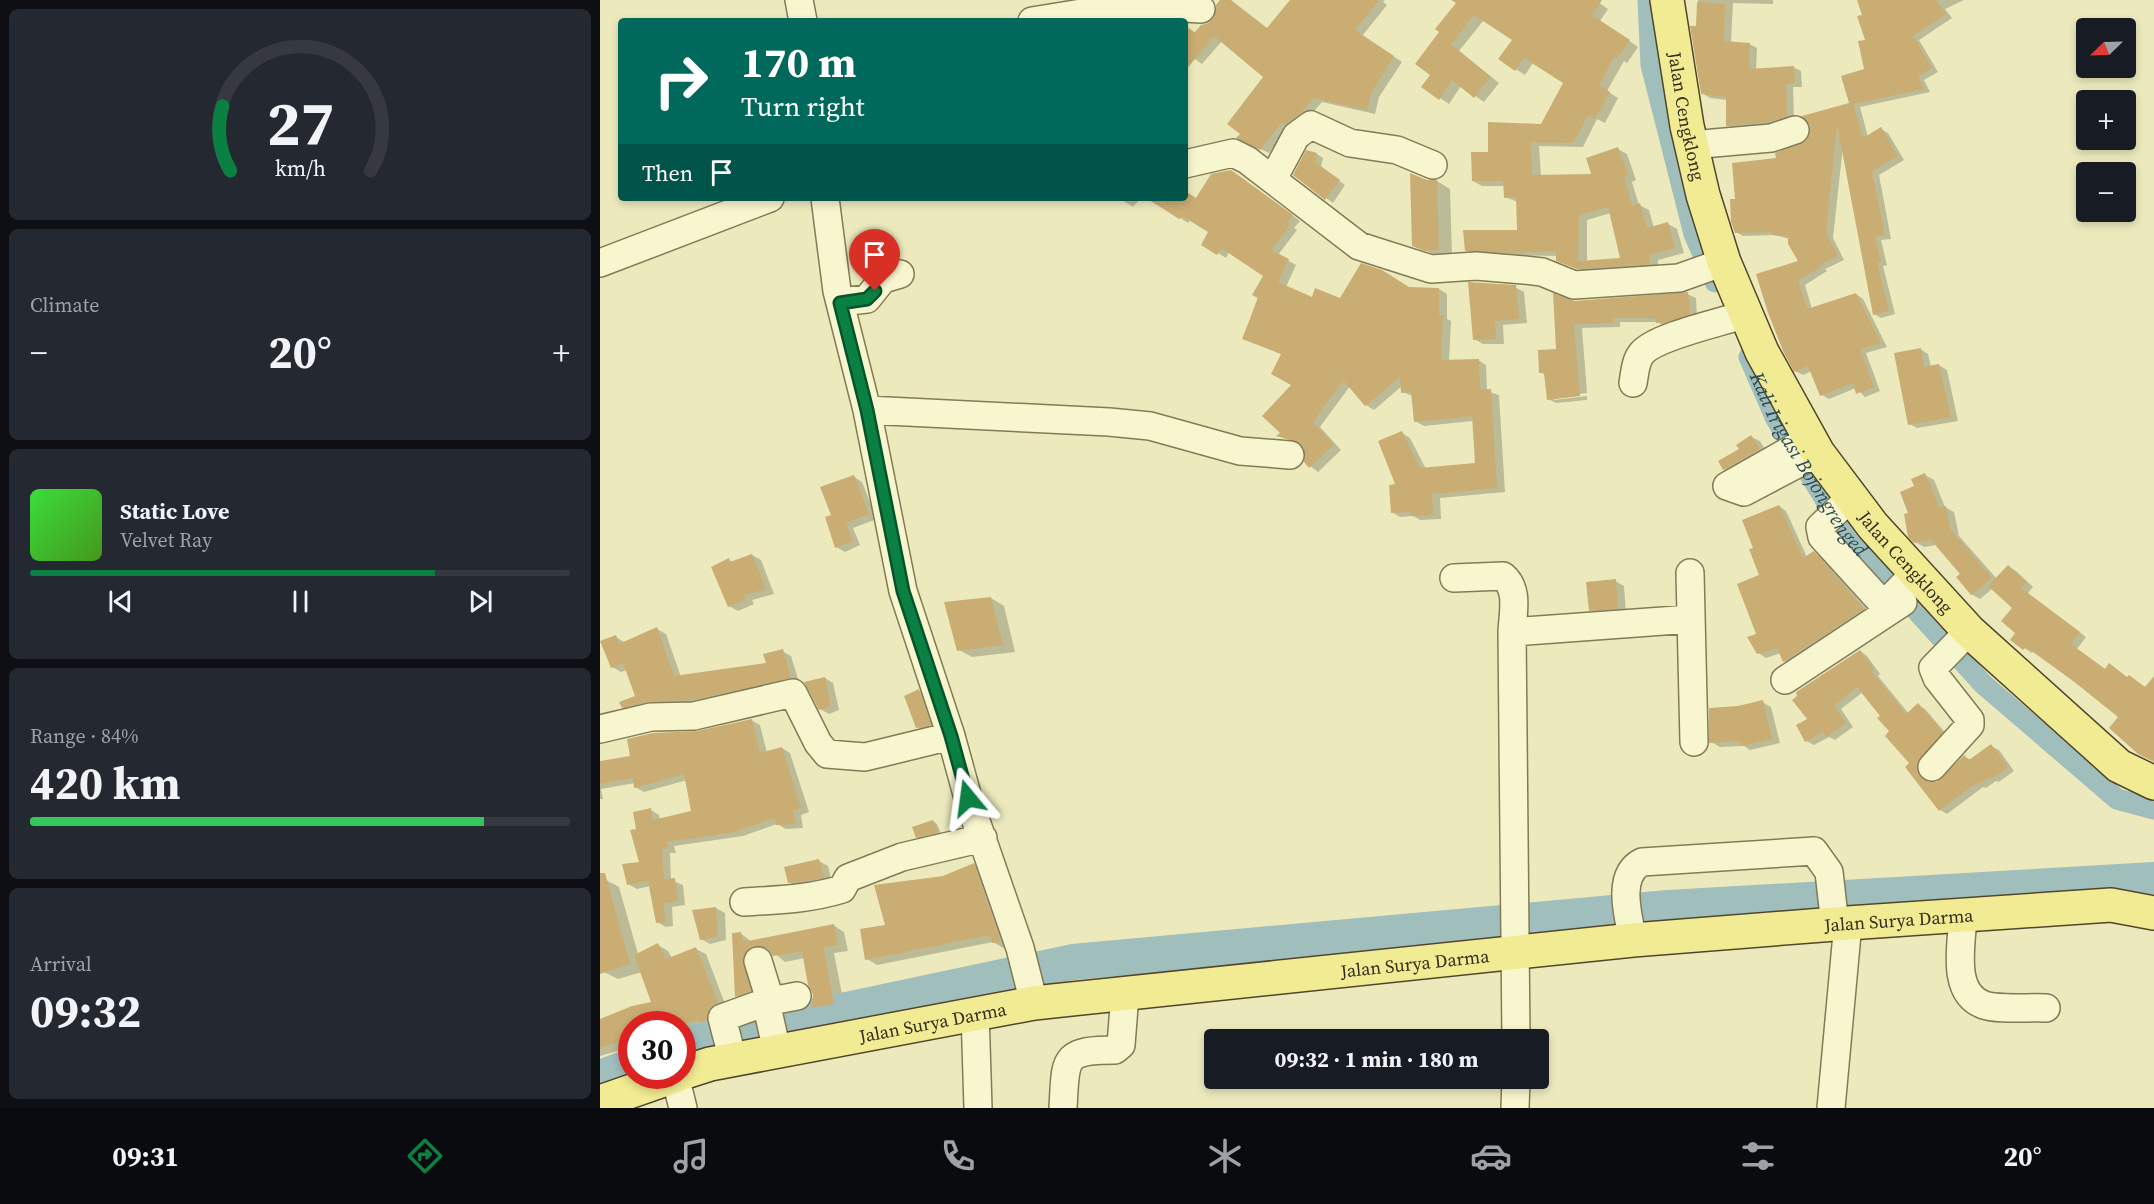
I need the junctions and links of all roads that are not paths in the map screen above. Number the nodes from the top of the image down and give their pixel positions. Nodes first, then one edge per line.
1 (799, 0) edge
2 (1667, 0) edge
3 (1201, 9) dead end
4 (1061, 14) edge
5 (802, 18) edge
6 (1795, 130) dead end
7 (1692, 145) junction
8 (1188, 163) edge
9 (1433, 165) dead end
10 (1273, 179) junction
11 (762, 201) edge
12 (825, 201) edge
13 (600, 263) edge
14 (1718, 265) junction
15 (900, 274) dead end
16 (840, 303) junction
17 (1742, 316) junction
18 (1633, 383) dead end
19 (867, 410) junction
20 (1809, 450) junction
21 (1290, 455) dead end
22 (1757, 479) dead end
23 (1840, 508) junction
24 (1690, 573) dead end
25 (1454, 578) dead end
26 (1909, 589) junction
27 (1691, 619) junction
28 (1512, 632) junction
29 (1957, 642) junction
30 (1785, 680) dead end
31 (600, 729) edge
32 (951, 736) junction
33 (1694, 742) dead end
34 (1932, 768) dead end
35 (2154, 783) edge
36 (983, 838) junction
37 (744, 902) dead end
38 (2154, 913) edge
39 (1963, 915) junction
40 (1839, 921) junction
41 (1631, 930) junction
42 (1516, 951) junction
43 (758, 961) dead end
44 (1031, 993) junction
45 (1125, 994) junction
46 (796, 996) dead end
47 (768, 1004) junction
48 (2046, 1008) dead end
49 (975, 1012) junction
50 (1516, 1029) edge
51 (775, 1044) junction
52 (729, 1045) junction
53 (1836, 1051) junction
54 (696, 1065) edge
55 (641, 1089) edge
56 (678, 1089) edge
57 (1516, 1089) edge
58 (604, 1103) edge
59 (683, 1108) edge
60 (978, 1108) edge
61 (1064, 1108) edge
62 (1515, 1108) edge
63 (1818, 1108) edge
64 (1831, 1108) edge

1 - 5 street
2 - 7 main road, Jalan Cengklong
3 - 4 street
6 - 7 street
7 - 14 main road, Jalan Cengklong
8 - 10 street
9 - 10 street
10 - 14 street
11 - 13 street
12 - 16 street
14 - 17 main road, Jalan Cengklong
15 - 16 street
16 - 19 street
17 - 18 street
17 - 20 main road, Jalan Cengklong
19 - 21 street
19 - 32 street
20 - 22 street
20 - 23 main road, Jalan Cengklong
23 - 26 main road, Jalan Cengklong
23 - 26 street
24 - 27 street
25 - 28 street
26 - 29 main road, Jalan Cengklong
26 - 30 street
27 - 28 street
27 - 33 street
28 - 42 street
29 - 34 street
29 - 35 main road, Jalan Cengklong
31 - 32 street
32 - 36 street
36 - 37 street
36 - 44 street
38 - 39 main road, Jalan Surya Darma
39 - 40 main road, Jalan Surya Darma
39 - 48 street
40 - 41 main road, Jalan Surya Darma
40 - 41 street
40 - 53 street
41 - 42 main road, Jalan Surya Darma
42 - 45 main road, Jalan Surya Darma
42 - 50 street
43 - 47 street
44 - 45 main road, Jalan Surya Darma
44 - 49 main road, Jalan Surya Darma
45 - 61 street
46 - 47 street
47 - 51 street
47 - 52 street
49 - 51 main road, Jalan Surya Darma
49 - 60 street
51 - 52 main road, Jalan Surya Darma
52 - 54 main road, Jalan Surya Darma
53 - 63 street
53 - 64 street
55 - 58 main road
56 - 59 street
57 - 62 street

